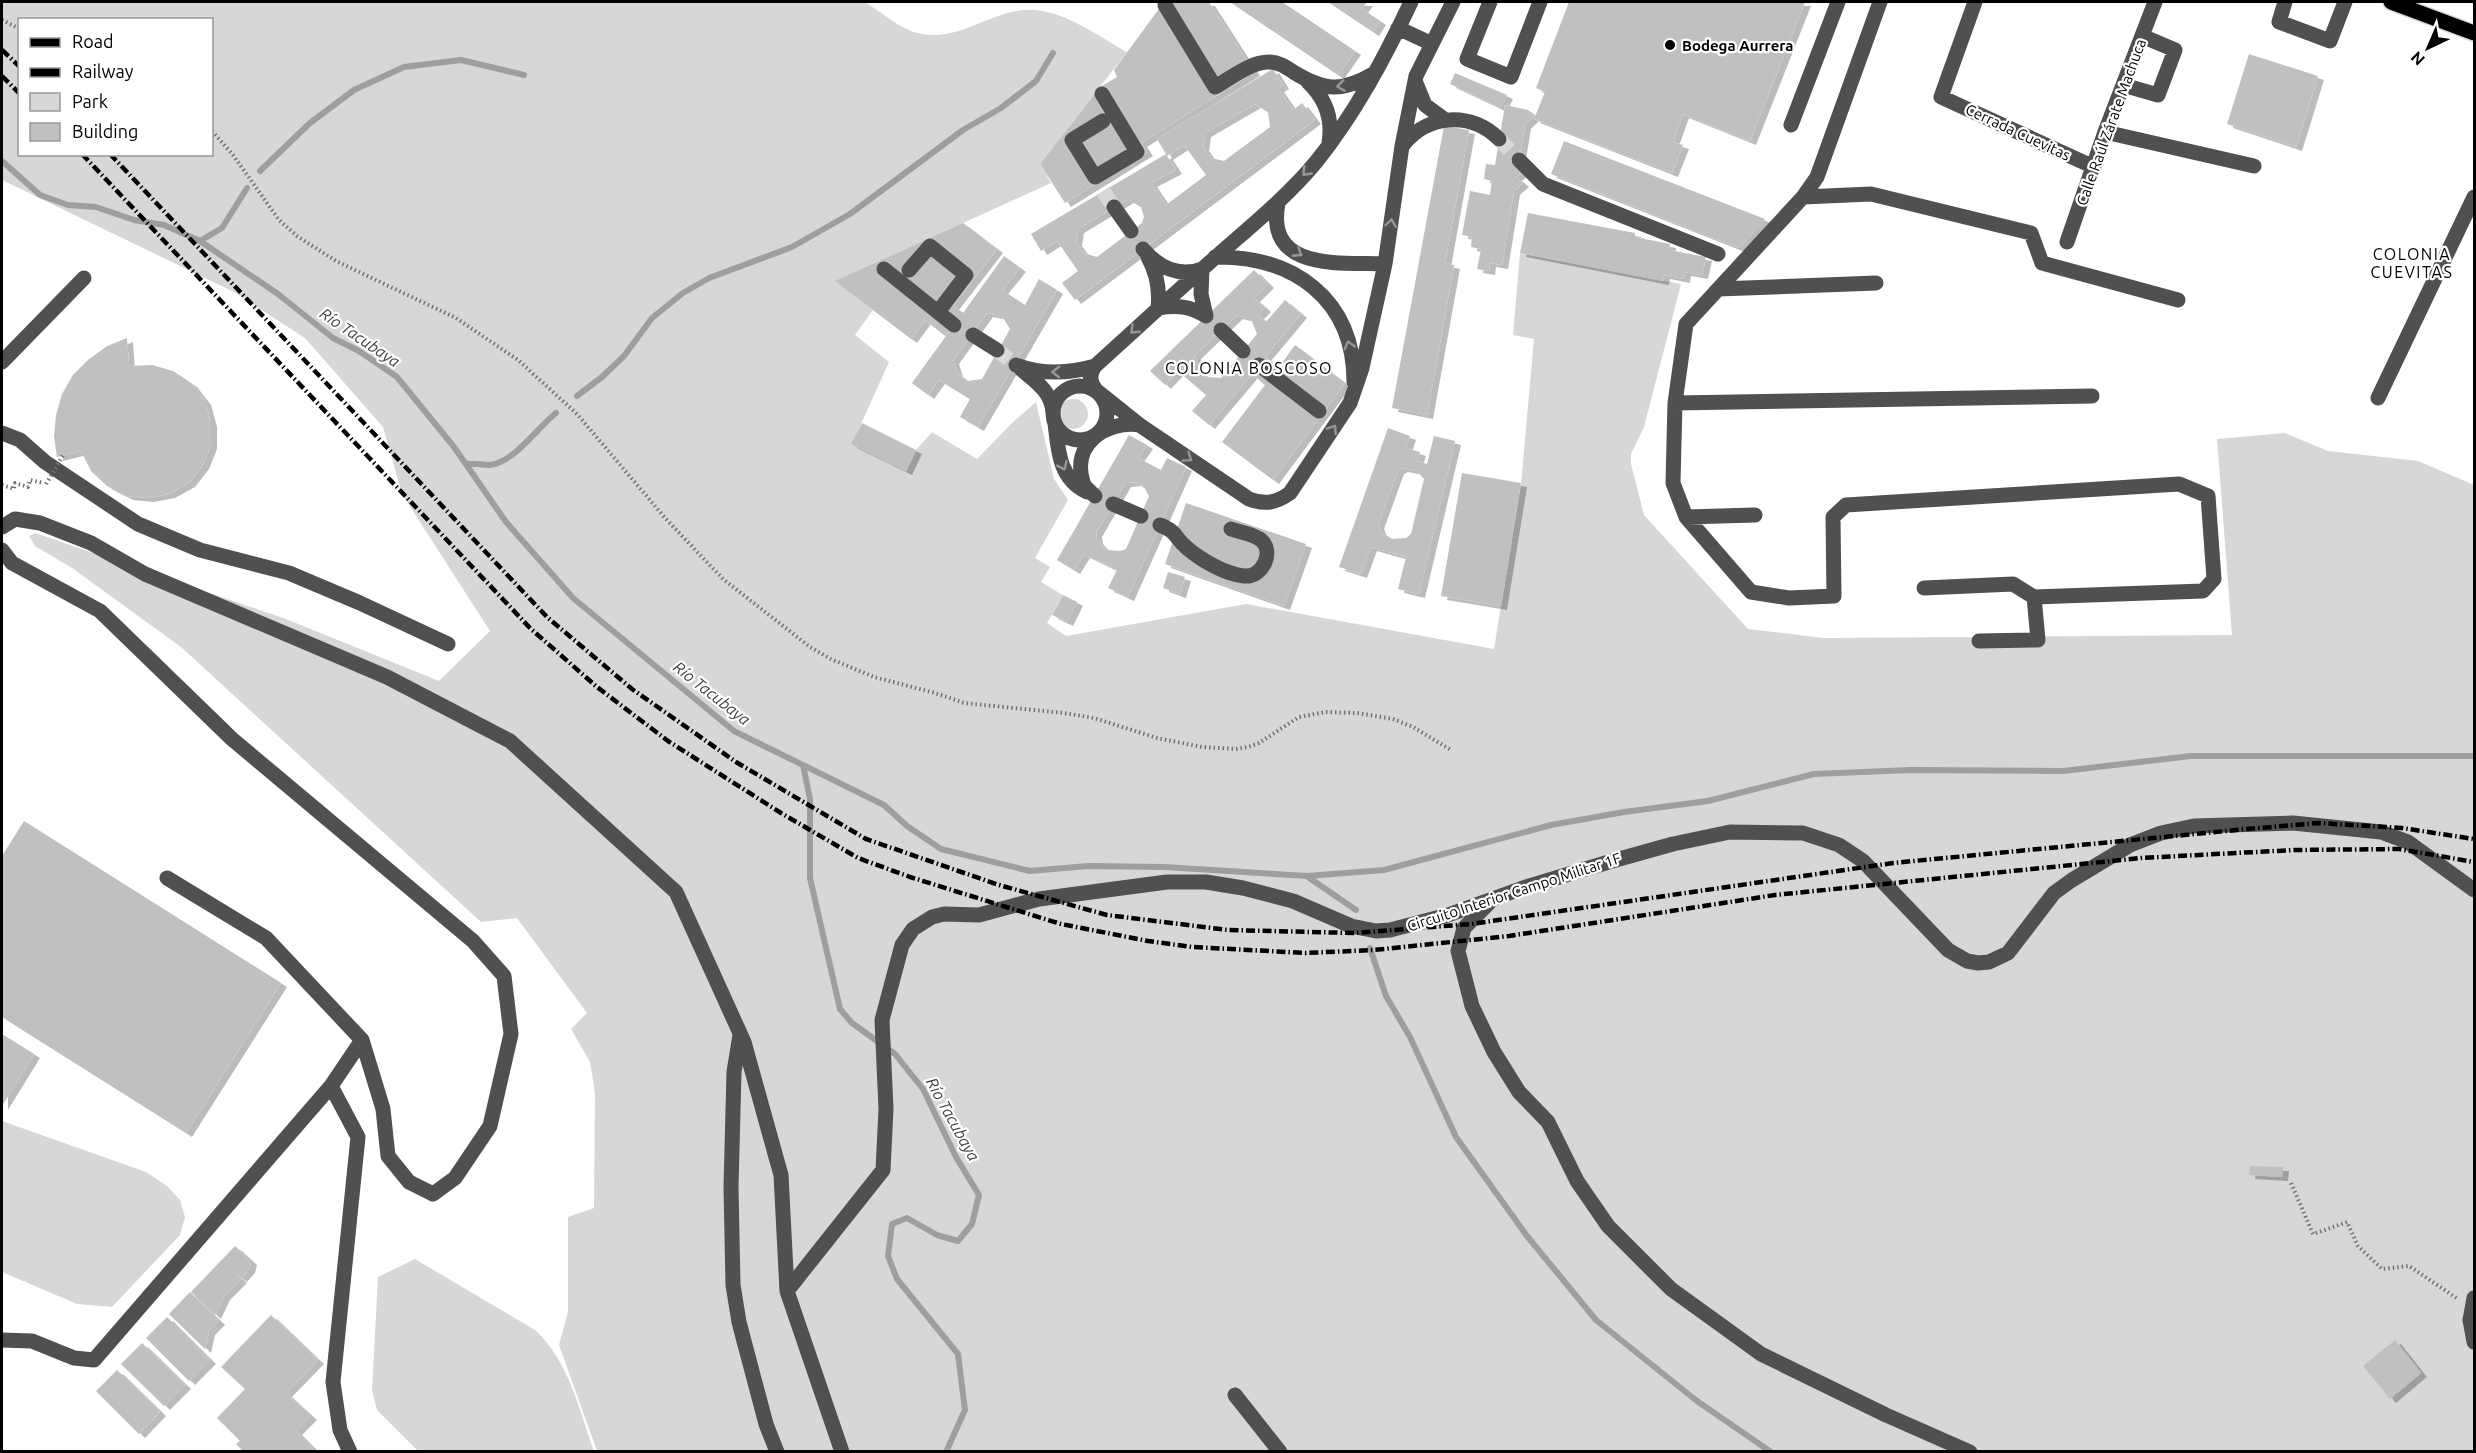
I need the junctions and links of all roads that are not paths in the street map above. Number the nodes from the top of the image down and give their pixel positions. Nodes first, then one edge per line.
1 (1411, 2) edge
2 (1453, 2) edge
3 (1491, 2) edge
4 (1540, 2) edge
5 (1838, 2) edge
6 (1880, 2) edge
7 (1975, 2) edge
8 (2155, 2) edge
9 (2285, 2) edge
10 (2345, 2) edge
11 (2391, 2) edge
12 (1165, 5) dead end
13 (1398, 28) junction
14 (2475, 33) edge
15 (2142, 36) junction
16 (1432, 44) junction
17 (1375, 72) junction
18 (1306, 80) junction
19 (1416, 83) junction
20 (2123, 85) junction
21 (1102, 94) dead end
22 (1444, 119) junction
23 (1103, 121) dead end
24 (1791, 125) dead end
25 (2105, 132) junction
26 (1499, 139) tunnel mouth
27 (1329, 145) junction
28 (1402, 146) junction
29 (1519, 160) tunnel mouth
30 (2254, 166) dead end
31 (2094, 167) junction
32 (1803, 197) junction
33 (2475, 197) edge
34 (1278, 203) junction
35 (1114, 207) tunnel mouth
36 (1131, 231) dead end
37 (2067, 242) dead end
38 (1718, 254) dead end
39 (1215, 257) junction
40 (1385, 264) junction
41 (884, 269) dead end
42 (1202, 269) junction
43 (909, 270) dead end
44 (84, 278) dead end
45 (1876, 283) dead end
46 (1718, 289) junction
47 (2178, 300) dead end
48 (1158, 308) junction
49 (938, 312) junction
50 (954, 325) dead end
51 (1221, 330) dead end
52 (973, 335) dead end
53 (997, 350) tunnel mouth
54 (1243, 351) dead end
55 (2, 363) edge
56 (1259, 365) dead end
57 (1095, 366) junction
58 (1070, 388) junction
59 (1096, 390) junction
60 (2092, 396) dead end
61 (2378, 398) dead end
62 (1350, 403) junction
63 (1675, 403) junction
64 (1319, 411) dead end
65 (1054, 417) junction
66 (1141, 426) junction
67 (2, 433) edge
68 (1098, 434) junction
69 (1113, 504) dead end
70 (1755, 515) dead end
71 (1141, 516) dead end
72 (1686, 517) junction
73 (6, 521) edge
74 (1160, 525) dead end
75 (1231, 529) dead end
76 (2, 550) edge
77 (1924, 588) dead end
78 (2034, 597) junction
79 (1979, 641) dead end
80 (448, 644) dead end
81 (167, 878) dead end
82 (2475, 890) edge
83 (1494, 899) junction
84 (740, 1034) junction
85 (362, 1040) junction
86 (331, 1086) junction
87 (787, 1291) junction
88 (2473, 1303) edge
89 (2, 1340) edge
90 (2475, 1342) edge
91 (1234, 1395) dead end
92 (350, 1452) edge
93 (777, 1452) edge
94 (842, 1452) edge
95 (1280, 1452) edge
96 (1970, 1452) edge

1 - 13 street
2 - 16 street
3 - 4 street
5 - 24 street
6 - 32 street
7 - 31 street, Cerrada Cuevitas
8 - 15 street, Calle Raúl Zárate Machuca
9 - 10 street
11 - 14 main road
12 - 18 street
13 - 16 street
13 - 17 street
15 - 20 street, Calle Raúl Zárate Machuca
15 - 20 street
16 - 19 street
17 -> 18 street
17 - 27 street
18 - 27 street
19 - 22 street
19 - 28 street
20 - 25 street, Calle Raúl Zárate Machuca
21 - 23 street
22 - 26 street
22 - 28 street
25 - 30 street
25 - 31 street, Calle Raúl Zárate Machuca
27 -> 34 street
40 -> 28 street
29 - 38 street
31 - 37 street, Calle Raúl Zárate Machuca
32 - 46 street
32 - 47 street
33 - 61 street
34 - 39 street
34 -> 40 street
35 - 36 street
39 - 42 street
62 -> 39 street
40 - 62 street
41 - 49 street
42 - 48 street
42 - 48 street
42 - 48 street
43 - 49 street
44 - 55 street
45 - 46 street
46 - 63 street
48 -> 57 street
49 - 50 street
51 - 54 street
52 - 53 street
56 - 64 street
57 - 58 street
57 - 59 street
57 -> 65 street
58 - 59 street
58 - 65 street
59 - 66 street
59 - 68 street
60 - 63 street
66 -> 62 street
63 - 72 street
65 - 68 street
65 -> 68 street
66 - 68 street
67 - 80 street
69 - 71 street
70 - 72 street
72 - 78 street
73 - 84 street
74 - 75 street
76 - 85 street
77 - 78 street
78 - 79 street
81 - 85 street
82 - 83 street, Circuito Interior Campo Militar 1F
83 - 87 street, Circuito Interior Campo Militar 1F
83 - 96 street
84 - 87 street
84 - 93 street
85 - 86 street
86 - 89 street
86 - 92 street
87 - 94 street
88 - 90 street
91 - 95 street

